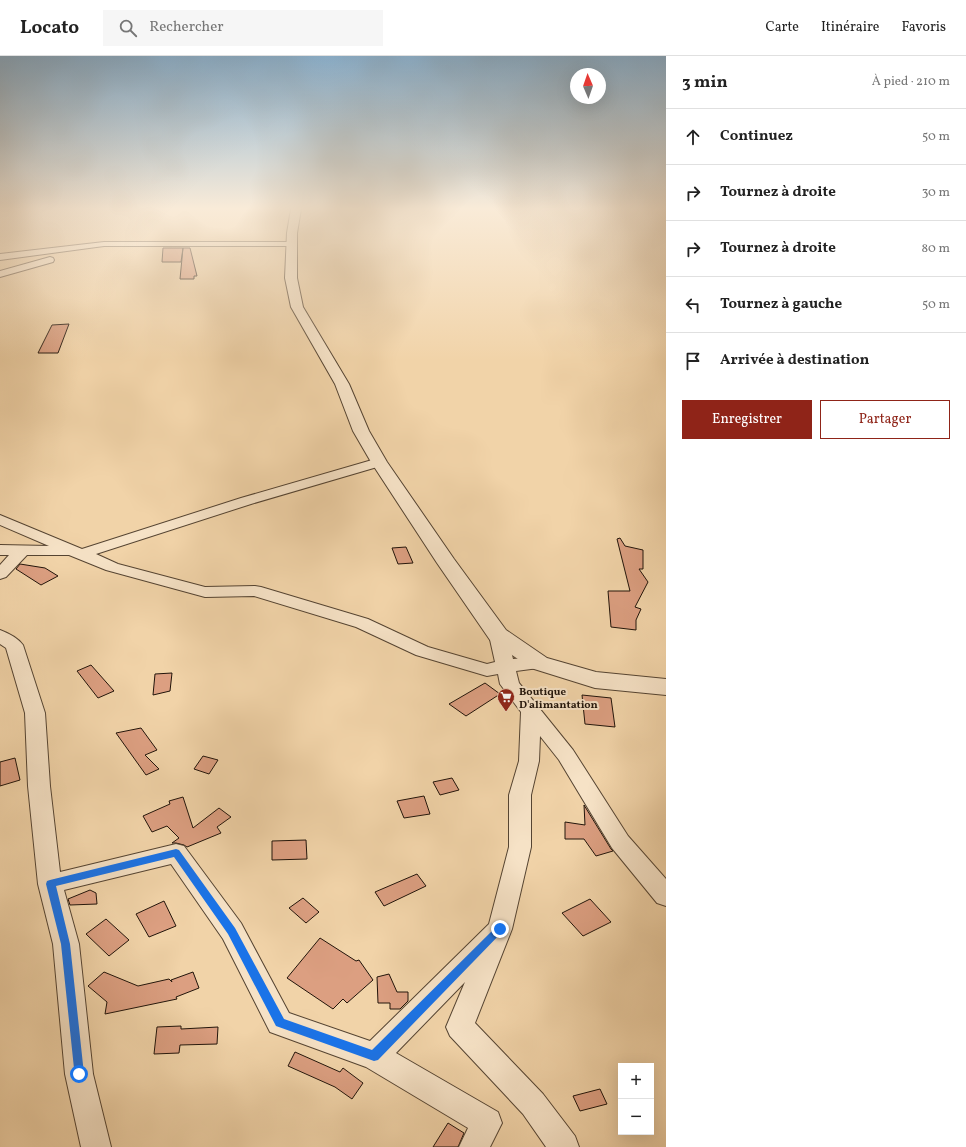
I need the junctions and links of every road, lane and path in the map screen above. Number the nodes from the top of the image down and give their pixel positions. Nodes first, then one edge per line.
1 (48, 260) edge
2 (292, 260) edge
3 (0, 274) edge
4 (379, 462) junction
5 (0, 520) edge
6 (0, 550) edge
7 (23, 550) junction
8 (77, 552) junction
9 (0, 574) edge
10 (498, 635) junction
11 (0, 636) edge
12 (539, 663) junction
13 (506, 666) junction
14 (666, 688) edge
15 (531, 710) junction
16 (50, 884) junction
17 (666, 896) edge
18 (500, 929) junction
19 (374, 1056) junction
20 (96, 1147) edge
21 (474, 1147) edge
22 (564, 1147) edge

1 - 3 street
2 - 4 street
4 - 8 street
4 - 10 street
5 - 8 street
6 - 7 street
7 - 8 street
7 - 9 street
8 - 13 street
10 - 12 street
10 - 13 street
11 - 16 street
12 - 13 street
12 - 14 street
13 - 15 street
15 - 17 street
15 - 18 street
16 - 19 street
16 - 20 street
18 - 19 street
18 - 22 street
19 - 21 street

